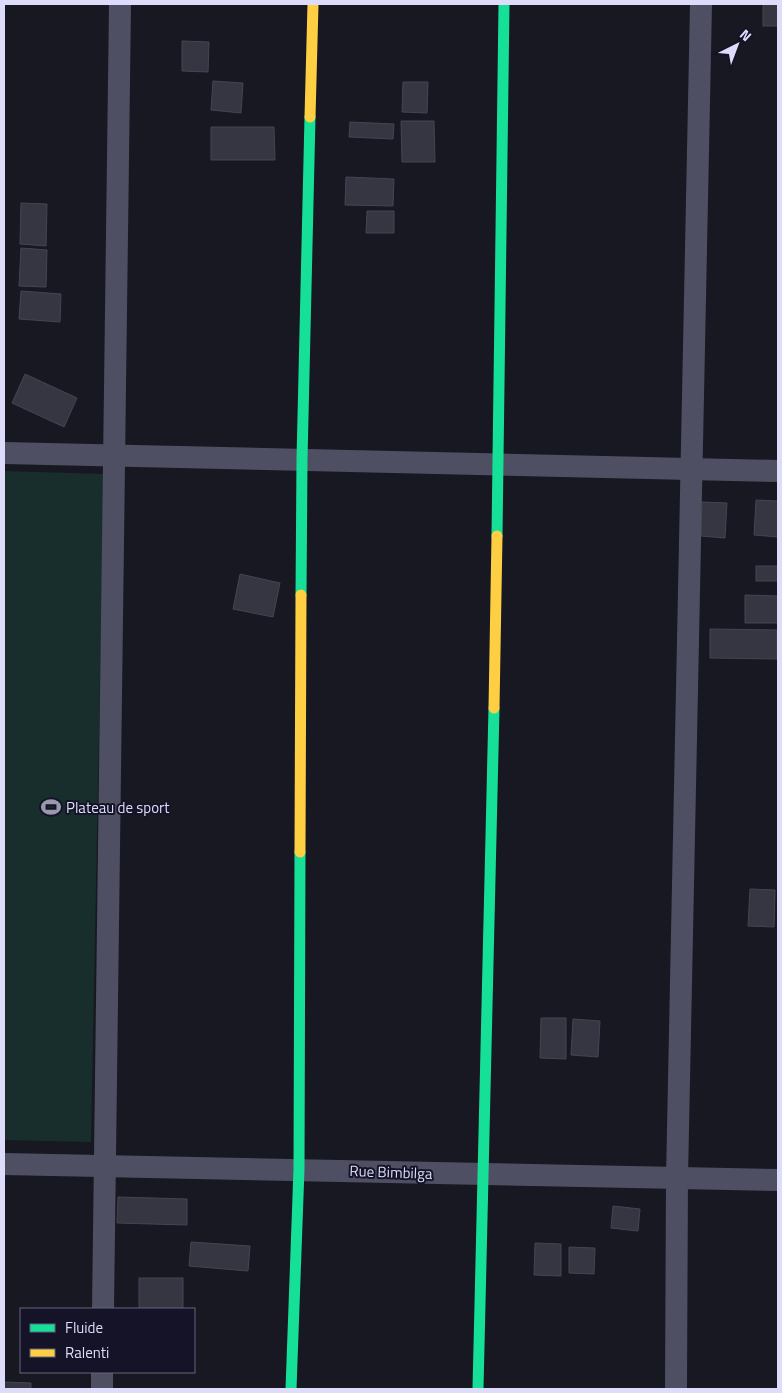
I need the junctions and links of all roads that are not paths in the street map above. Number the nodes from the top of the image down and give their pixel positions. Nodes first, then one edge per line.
1 (120, 4) edge
2 (313, 4) edge
3 (504, 4) edge
4 (701, 4) edge
5 (4, 454) edge
6 (114, 456) junction
7 (302, 460) junction
8 (499, 466) junction
9 (692, 469) junction
10 (778, 471) edge
11 (4, 1164) edge
12 (105, 1166) junction
13 (299, 1169) junction
14 (481, 1174) junction
15 (677, 1178) junction
16 (778, 1180) edge
17 (103, 1308) edge
18 (102, 1373) edge
19 (102, 1389) edge
20 (291, 1389) edge
21 (478, 1389) edge
22 (676, 1389) edge

1 - 6 street
2 - 7 street
3 - 8 street
4 - 9 street
5 - 6 street
6 - 7 street
6 - 12 street
7 - 8 street
7 - 13 street
8 - 9 street
8 - 14 street
9 - 10 street
9 - 15 street
11 - 12 street, Rue Bimbilga
12 - 13 street, Rue Bimbilga
12 - 17 street
13 - 14 street, Rue Bimbilga
13 - 20 street
14 - 15 street, Rue Bimbilga
14 - 21 street
15 - 16 street, Rue Bimbilga
15 - 22 street
18 - 19 street

